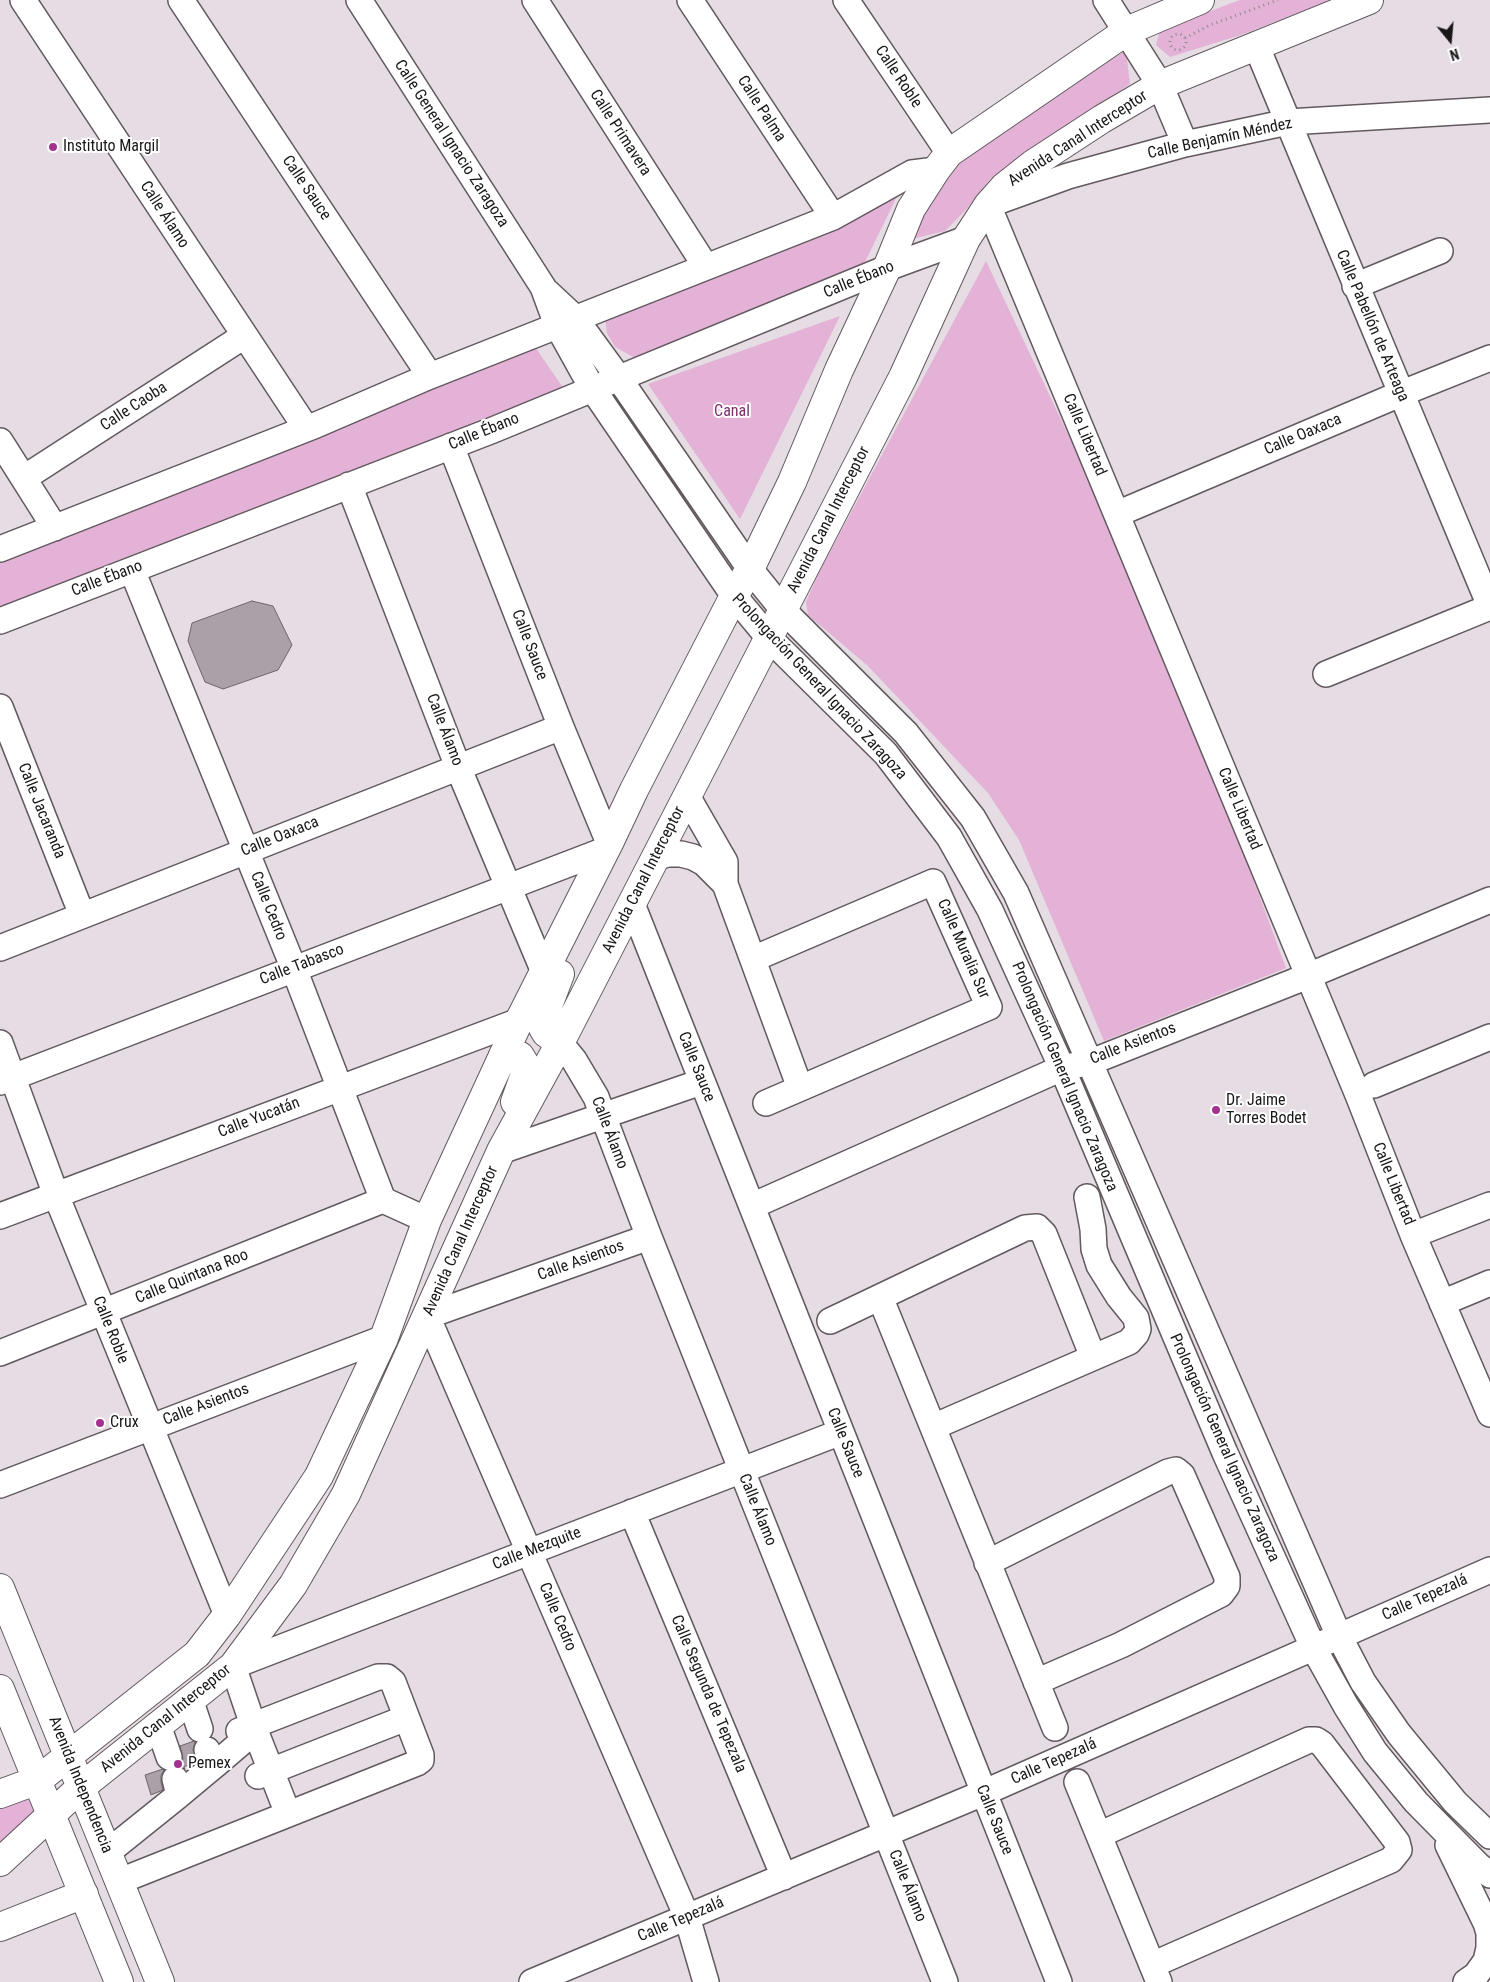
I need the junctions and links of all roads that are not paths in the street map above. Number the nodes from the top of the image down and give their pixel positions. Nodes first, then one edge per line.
1 (23, 0) edge
2 (181, 0) edge
3 (359, 0) edge
4 (534, 0) edge
5 (690, 0) edge
6 (846, 0) edge
7 (1106, 0) edge
8 (1200, 0) edge
9 (1369, 0) edge
10 (1126, 30) junction
11 (1256, 45) junction
12 (1160, 85) junction
13 (1490, 110) edge
14 (1288, 122) junction
15 (1185, 144) junction
16 (943, 162) junction
17 (988, 205) junction
18 (832, 217) junction
19 (966, 239) junction
20 (1440, 251) dead end
21 (706, 267) junction
22 (887, 268) junction
23 (1355, 286) junction
24 (566, 322) junction
25 (244, 336) junction
26 (1490, 358) edge
27 (430, 376) junction
28 (618, 377) junction
29 (592, 388) junction
30 (1400, 394) junction
31 (306, 428) junction
32 (0, 441) edge
33 (451, 446) junction
34 (24, 478) junction
35 (349, 485) junction
36 (1117, 514) junction
37 (55, 528) junction
38 (0, 549) edge
39 (750, 569) junction
40 (132, 570) junction
41 (734, 596) junction
42 (1490, 606) edge
43 (783, 610) junction
44 (0, 621) edge
45 (769, 638) junction
46 (1326, 674) dead end
47 (0, 707) edge
48 (561, 727) junction
49 (458, 766) junction
50 (687, 796) junction
51 (607, 847) junction
52 (245, 850) junction
53 (656, 857) junction
54 (725, 884) junction
55 (508, 886) junction
56 (1490, 900) edge
57 (579, 902) junction
58 (632, 904) junction
59 (82, 915) junction
60 (0, 948) edge
61 (753, 959) junction
62 (294, 969) junction
63 (544, 972) junction
64 (1308, 976) junction
65 (519, 1021) junction
66 (1490, 1037) edge
67 (0, 1043) edge
68 (560, 1043) junction
69 (504, 1053) junction
70 (1091, 1062) junction
71 (1062, 1068) junction
72 (6, 1080) edge
73 (701, 1082) junction
74 (1374, 1085) dead end
75 (338, 1087) junction
76 (800, 1088) junction
77 (766, 1103) dead end
78 (603, 1116) junction
79 (501, 1151) junction
80 (1097, 1153) junction
81 (56, 1195) junction
82 (383, 1200) junction
83 (1490, 1205) edge
84 (752, 1206) junction
85 (0, 1216) edge
86 (427, 1220) junction
87 (1413, 1235) junction
88 (649, 1237) junction
89 (1490, 1283) edge
90 (880, 1297) junction
91 (1442, 1302) junction
92 (103, 1312) junction
93 (427, 1316) junction
94 (830, 1321) dead end
95 (384, 1338) junction
96 (0, 1353) edge
97 (1093, 1357) junction
98 (1490, 1413) edge
99 (149, 1426) junction
100 (933, 1427) junction
101 (841, 1432) junction
102 (742, 1470) junction
103 (0, 1485) edge
104 (632, 1512) junction
105 (529, 1552) junction
106 (987, 1563) junction
107 (1490, 1570) edge
108 (0, 1588) edge
109 (226, 1615) junction
110 (1339, 1636) junction
111 (1313, 1647) junction
112 (226, 1671) junction
113 (1036, 1682) junction
114 (0, 1689) edge
115 (190, 1699) junction
116 (406, 1718) junction
117 (158, 1725) junction
118 (1055, 1728) dead end
119 (245, 1732) junction
120 (207, 1748) junction
121 (68, 1756) junction
122 (265, 1774) junction
123 (174, 1777) junction
124 (38, 1780) junction
125 (1077, 1782) dead end
126 (80, 1788) junction
127 (983, 1793) junction
128 (0, 1794) edge
129 (51, 1814) junction
130 (288, 1814) junction
131 (1439, 1827) junction
132 (886, 1834) junction
133 (1099, 1835) junction
134 (1490, 1836) edge
135 (0, 1862) edge
136 (114, 1867) junction
137 (1490, 1875) edge
138 (784, 1877) junction
139 (84, 1894) junction
140 (687, 1917) junction
141 (0, 1927) edge
142 (1155, 1974) edge
143 (119, 1982) edge
144 (160, 1982) edge
145 (532, 1982) edge
146 (706, 1982) edge
147 (945, 1982) edge
148 (1059, 1982) edge
149 (1466, 1982) edge

1 - 25 street, Calle Álamo
2 - 27 street, Calle Sauce
3 - 24 street, Calle General Ignacio Zaragoza
4 - 21 street, Calle Primavera
5 - 18 street, Calle Palma
6 - 16 street, Calle Roble
7 - 10 street
8 - 10 main road, Avenida Canal Interceptor
9 - 11 main road, Avenida Canal Interceptor
10 - 12 street
10 - 16 main road, Avenida Canal Interceptor
11 - 12 main road, Avenida Canal Interceptor
11 - 14 street, Calle Pabellón de Arteaga
12 - 15 street
12 - 17 main road, Avenida Canal Interceptor
13 - 14 street, Calle Benjamín Méndez
14 - 15 street, Calle Benjamín Méndez
14 - 23 street, Calle Pabellón de Arteaga
15 - 17 street, Calle Benjamín Méndez
16 - 18 street
16 - 22 main road, Avenida Canal Interceptor
17 - 19 main road, Avenida Canal Interceptor
17 - 36 street, Calle Libertad
18 - 21 street
19 - 22 street, Calle Ébano
19 - 43 main road, Avenida Canal Interceptor
20 - 23 street
21 - 24 street
22 - 28 street, Calle Ébano
22 - 39 main road, Avenida Canal Interceptor
23 - 30 street, Calle Pabellón de Arteaga
24 - 27 street
24 - 28 street, Prolongación General Ignacio Zaragoza
24 - 29 street, Prolongación General Ignacio Zaragoza
25 - 31 street, Calle Álamo
25 - 34 street, Calle Caoba
26 - 30 street, Calle Oaxaca
27 - 31 street
28 - 29 street, Calle Ébano
28 - 39 street, Prolongación General Ignacio Zaragoza
29 - 33 street, Calle Ébano
29 - 41 street, Prolongación General Ignacio Zaragoza
30 - 36 street, Calle Oaxaca
30 - 42 street, Calle Pabellón de Arteaga
31 - 37 street
32 - 34 street
33 - 35 street, Calle Ébano
33 - 48 street, Calle Sauce
34 - 37 street
35 - 40 street, Calle Ébano
35 - 49 street, Calle Álamo
36 - 64 street, Calle Libertad
37 - 38 street
39 - 41 main road, Avenida Canal Interceptor
39 - 43 street, Prolongación General Ignacio Zaragoza
40 - 44 street, Calle Ébano
40 - 52 street, Calle Cedro
41 - 45 street, Prolongación General Ignacio Zaragoza
41 - 51 main road, Avenida Canal Interceptor
42 - 46 street
43 - 45 main road, Avenida Canal Interceptor
43 - 70 street, Prolongación General Ignacio Zaragoza
45 - 50 main road, Avenida Canal Interceptor
45 - 71 street, Prolongación General Ignacio Zaragoza
47 - 59 street, Calle Jacaranda
48 - 49 street, Calle Oaxaca
48 - 51 street, Calle Sauce
49 - 52 street, Calle Oaxaca
49 - 55 street, Calle Álamo
50 - 53 main road, Avenida Canal Interceptor
50 - 54 street
51 - 55 street, Calle Tabasco
51 - 57 main road, Avenida Canal Interceptor
52 - 59 street, Calle Oaxaca
52 - 62 street, Calle Cedro
53 - 54 street
53 - 58 main road, Avenida Canal Interceptor
54 - 61 street
55 - 62 street, Calle Tabasco
55 - 63 street, Calle Álamo
56 - 64 street, Calle Asientos
57 - 63 main road, Avenida Canal Interceptor
57 - 68 main road
58 - 68 main road, Avenida Canal Interceptor
58 - 73 street, Calle Sauce
59 - 60 street, Calle Oaxaca
61 - 76 street
61 - 76 street, Calle Muralia Sur
62 - 72 street, Calle Tabasco
62 - 75 street, Calle Cedro
63 - 65 main road, Avenida Canal Interceptor
64 - 70 street, Calle Asientos
64 - 87 street, Calle Libertad
65 - 69 main road, Avenida Canal Interceptor
65 - 75 street, Calle Yucatán
66 - 74 street
67 - 72 street, Calle Roble
68 - 78 street, Calle Álamo
68 - 79 main road, Avenida Canal Interceptor
69 - 79 main road
69 - 86 main road, Avenida Canal Interceptor
70 - 71 street, Calle Asientos
70 - 110 street, Prolongación General Ignacio Zaragoza
71 - 80 street, Prolongación General Ignacio Zaragoza
71 - 84 street, Calle Asientos
72 - 81 street, Calle Roble
73 - 78 street
73 - 84 street, Calle Sauce
75 - 81 street, Calle Yucatán
75 - 82 street, Calle Cedro
76 - 77 street, Calle Muralia Sur
78 - 79 street
78 - 88 street, Calle Álamo
79 - 93 main road, Avenida Canal Interceptor
80 - 97 street
80 - 111 street, Prolongación General Ignacio Zaragoza
81 - 85 street, Calle Yucatán
81 - 92 street, Calle Roble
82 - 86 street
82 - 92 street, Calle Quintana Roo
83 - 87 street
84 - 101 street, Calle Sauce
86 - 95 main road, Avenida Canal Interceptor
87 - 91 street, Calle Libertad
88 - 93 street, Calle Asientos
88 - 102 street, Calle Álamo
89 - 91 street
90 - 94 street
90 - 97 street
90 - 100 street
91 - 98 street, Calle Libertad
92 - 96 street, Calle Quintana Roo
92 - 99 street, Calle Roble
93 - 105 street, Calle Cedro
93 - 112 main road, Avenida Canal Interceptor
95 - 99 street, Calle Asientos
95 - 109 main road, Avenida Canal Interceptor
97 - 100 street
99 - 103 street, Calle Asientos
99 - 109 street, Calle Roble
100 - 106 street
101 - 102 street, Calle Mezquite
101 - 127 street, Calle Sauce
102 - 104 street, Calle Mezquite
102 - 132 street, Calle Álamo
104 - 105 street, Calle Mezquite
104 - 138 street, Calle Segunda de Tepezala
105 - 112 street, Calle Mezquite
105 - 140 street, Calle Cedro
106 - 113 street
106 - 113 street
107 - 110 street, Calle Tepezalá
108 - 121 main road, Avenida Independencia
109 - 121 main road, Avenida Canal Interceptor
110 - 111 street, Calle Tepezalá
110 - 134 street, Prolongación General Ignacio Zaragoza
111 - 127 street, Calle Tepezalá
111 - 131 street, Prolongación General Ignacio Zaragoza
112 - 115 main road, Avenida Canal Interceptor
112 - 119 street
113 - 118 street
114 - 124 main road
115 - 117 main road, Avenida Canal Interceptor
115 - 120 street
116 - 119 street
116 - 122 street
116 - 130 street
117 - 123 street
117 - 126 main road, Avenida Canal Interceptor
119 - 120 street
119 - 122 street
120 - 123 street
121 - 124 main road, Avenida Canal Interceptor
121 - 126 main road, Avenida Independencia
122 - 130 street
122 - 136 street
123 - 136 street
124 - 128 main road, Avenida Canal Interceptor
124 - 129 main road
125 - 133 street
126 - 129 main road, Avenida Canal Interceptor
126 - 136 main road, Avenida Independencia
127 - 132 street, Calle Tepezalá
127 - 148 street, Calle Sauce
129 - 135 main road, Avenida Canal Interceptor
129 - 139 main road
130 - 136 street
131 - 137 street, Prolongación General Ignacio Zaragoza
131 - 149 street
132 - 138 street, Calle Tepezalá
132 - 147 street, Calle Álamo
133 - 142 street
133 - 142 street
136 - 144 main road, Avenida Independencia
138 - 140 street, Calle Tepezalá
139 - 141 main road
139 - 143 main road
140 - 145 street, Calle Tepezalá
140 - 146 street, Calle Cedro

